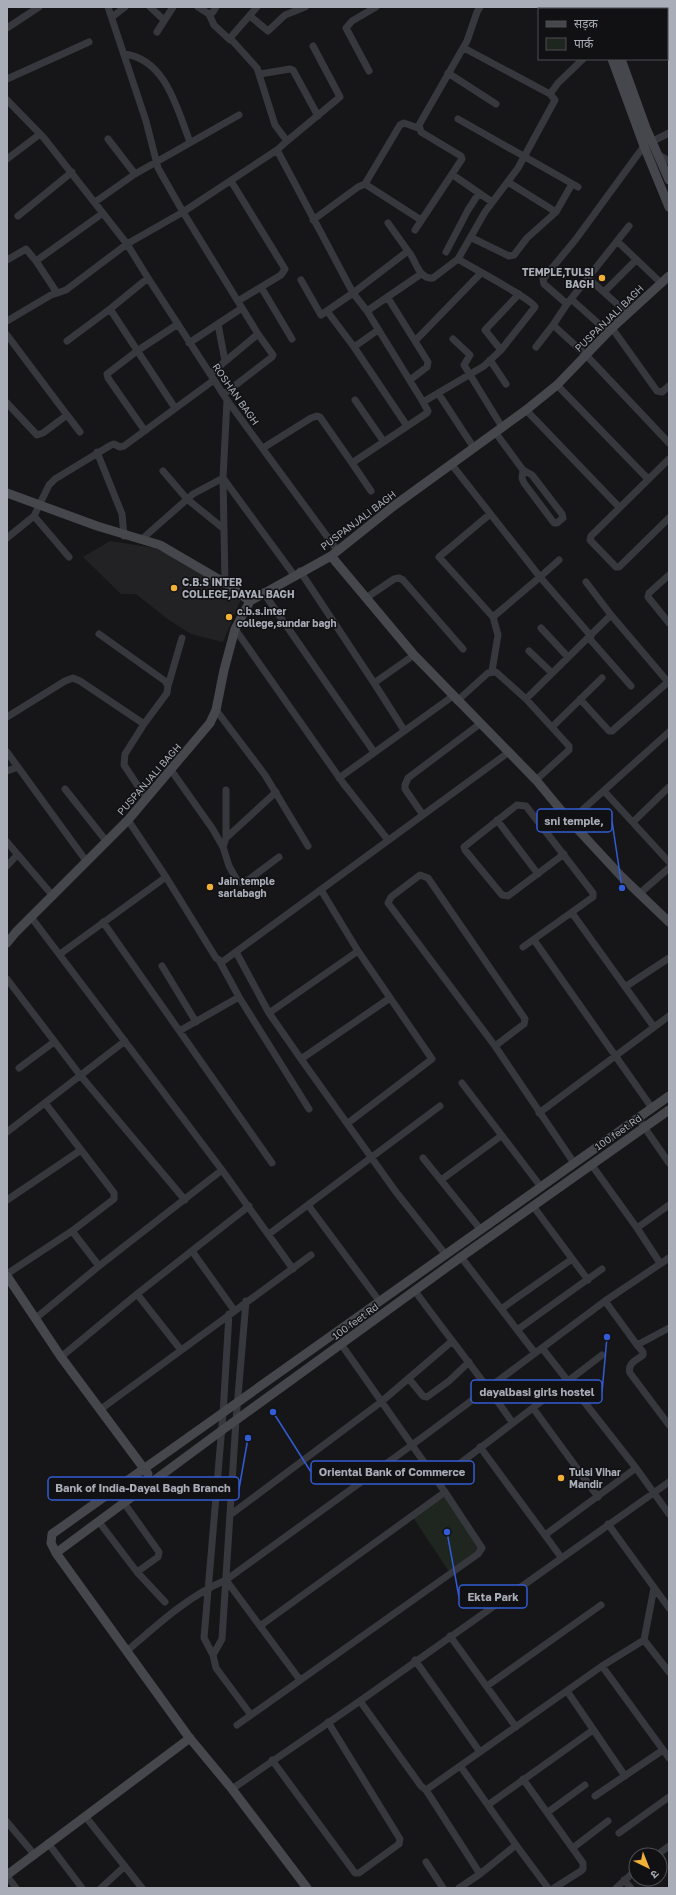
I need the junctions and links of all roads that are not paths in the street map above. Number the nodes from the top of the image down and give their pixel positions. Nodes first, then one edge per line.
1 (39, 7) edge
2 (108, 7) edge
3 (125, 7) edge
4 (150, 7) edge
5 (173, 7) edge
6 (198, 7) edge
7 (216, 7) edge
8 (257, 7) edge
9 (305, 7) edge
10 (376, 7) edge
11 (480, 7) edge
12 (209, 14) junction
13 (250, 16) junction
14 (112, 17) junction
15 (164, 20) junction
16 (7, 27) edge
17 (157, 32) dead end
18 (230, 40) junction
19 (89, 42) dead end
20 (313, 46) dead end
21 (464, 48) junction
22 (124, 54) junction
23 (582, 60) edge
24 (612, 60) edge
25 (621, 60) edge
26 (369, 71) dead end
27 (448, 73) junction
28 (260, 74) junction
29 (7, 79) edge
30 (550, 94) junction
31 (7, 100) edge
32 (496, 104) dead end
33 (239, 115) dead end
34 (318, 116) junction
35 (458, 119) dead end
36 (418, 128) junction
37 (669, 133) edge
38 (40, 134) junction
39 (108, 139) dead end
40 (287, 141) junction
41 (653, 141) junction
42 (190, 142) junction
43 (644, 146) junction
44 (277, 150) junction
45 (659, 155) junction
46 (524, 156) junction
47 (7, 159) edge
48 (669, 161) edge
49 (156, 162) junction
50 (72, 172) junction
51 (135, 174) junction
52 (453, 176) junction
53 (669, 180) edge
54 (230, 181) junction
55 (508, 182) junction
56 (365, 184) junction
57 (479, 193) junction
58 (95, 202) junction
59 (492, 202) junction
60 (669, 207) edge
61 (183, 212) junction
62 (556, 212) junction
63 (103, 213) junction
64 (18, 216) dead end
65 (313, 220) junction
66 (421, 220) junction
67 (388, 223) dead end
68 (629, 226) dead end
69 (415, 230) dead end
70 (472, 238) junction
71 (617, 241) junction
72 (127, 244) junction
73 (408, 251) junction
74 (446, 252) dead end
75 (458, 259) junction
76 (7, 260) edge
77 (636, 260) junction
78 (36, 261) junction
79 (481, 273) junction
80 (421, 274) junction
81 (669, 276) edge
82 (148, 278) junction
83 (588, 278) junction
84 (301, 280) dead end
85 (661, 283) junction
86 (261, 287) junction
87 (57, 292) junction
88 (604, 292) junction
89 (353, 293) junction
90 (519, 294) junction
91 (388, 298) junction
92 (238, 301) junction
93 (569, 302) junction
94 (110, 308) junction
95 (242, 308) junction
96 (327, 311) junction
97 (367, 311) junction
98 (628, 313) junction
99 (7, 321) edge
100 (178, 324) junction
101 (218, 324) junction
102 (552, 325) junction
103 (378, 330) junction
104 (610, 330) junction
105 (7, 334) edge
106 (258, 334) junction
107 (292, 339) dead end
108 (453, 339) dead end
109 (67, 341) dead end
110 (414, 341) junction
111 (189, 343) junction
112 (354, 347) junction
113 (536, 347) dead end
114 (501, 350) junction
115 (137, 351) junction
116 (586, 355) junction
117 (490, 360) junction
118 (225, 362) junction
119 (470, 374) junction
120 (212, 377) junction
121 (410, 380) junction
122 (506, 384) dead end
123 (557, 385) junction
124 (669, 386) edge
125 (438, 393) junction
126 (225, 397) junction
127 (355, 400) dead end
128 (423, 402) junction
129 (7, 403) edge
130 (175, 408) junction
131 (526, 410) junction
132 (67, 416) junction
133 (407, 426) junction
134 (499, 430) junction
135 (145, 431) junction
136 (80, 432) dead end
137 (384, 442) junction
138 (669, 442) edge
139 (263, 448) junction
140 (474, 448) junction
141 (97, 452) junction
142 (669, 459) edge
143 (352, 463) junction
144 (452, 465) junction
145 (523, 470) junction
146 (163, 471) dead end
147 (223, 478) junction
148 (648, 479) junction
149 (371, 491) dead end
150 (7, 493) edge
151 (187, 499) junction
152 (40, 505) junction
153 (619, 507) junction
154 (490, 514) junction
155 (34, 516) junction
156 (669, 518) edge
157 (224, 529) junction
158 (124, 536) junction
159 (7, 538) edge
160 (142, 538) junction
161 (334, 553) junction
162 (69, 557) dead end
163 (560, 560) dead end
164 (297, 573) junction
165 (669, 575) edge
166 (540, 577) junction
167 (586, 582) dead end
168 (225, 583) junction
169 (263, 592) junction
170 (366, 598) junction
171 (250, 601) junction
172 (612, 615) junction
173 (493, 617) junction
174 (669, 623) edge
175 (541, 628) dead end
176 (235, 629) junction
177 (99, 634) dead end
178 (590, 637) junction
179 (182, 638) dead end
180 (463, 649) dead end
181 (529, 651) dead end
182 (414, 655) junction
183 (568, 657) junction
184 (492, 671) junction
185 (552, 673) junction
186 (602, 678) dead end
187 (374, 683) junction
188 (168, 686) junction
189 (631, 686) dead end
190 (455, 698) junction
191 (526, 699) junction
192 (580, 699) junction
193 (216, 710) junction
194 (7, 717) edge
195 (144, 724) junction
196 (482, 724) junction
197 (552, 727) junction
198 (404, 730) junction
199 (669, 732) edge
200 (7, 752) edge
201 (374, 752) junction
202 (509, 752) junction
203 (18, 767) junction
204 (171, 770) junction
205 (7, 771) edge
206 (340, 778) junction
207 (536, 780) junction
208 (669, 788) edge
209 (65, 790) dead end
210 (226, 790) dead end
211 (604, 791) junction
212 (276, 792) junction
213 (146, 798) junction
214 (423, 815) junction
215 (128, 820) junction
216 (497, 820) junction
217 (570, 821) junction
218 (633, 822) junction
219 (226, 838) junction
220 (388, 840) junction
221 (7, 842) edge
222 (107, 842) junction
223 (308, 846) dead end
224 (223, 847) junction
225 (564, 854) junction
226 (17, 855) junction
227 (279, 858) dead end
228 (87, 862) junction
229 (669, 862) edge
230 (7, 866) edge
231 (669, 868) edge
232 (538, 874) junction
233 (166, 877) junction
234 (321, 890) junction
235 (639, 894) junction
236 (52, 896) junction
237 (572, 912) junction
238 (31, 916) junction
239 (103, 922) junction
240 (669, 922) edge
241 (534, 940) junction
242 (7, 943) edge
243 (523, 947) dead end
244 (358, 951) junction
245 (236, 952) junction
246 (60, 954) junction
247 (669, 958) edge
248 (220, 962) junction
249 (162, 966) dead end
250 (7, 979) edge
251 (625, 987) junction
252 (238, 997) junction
253 (390, 998) junction
254 (269, 1013) junction
255 (669, 1016) edge
256 (196, 1022) junction
257 (654, 1027) junction
258 (181, 1030) junction
259 (125, 1041) junction
260 (54, 1042) junction
261 (495, 1046) junction
262 (615, 1056) junction
263 (301, 1059) junction
264 (20, 1068) dead end
265 (80, 1075) junction
266 (462, 1083) dead end
267 (669, 1096) edge
268 (45, 1103) junction
269 (440, 1106) dead end
270 (310, 1108) dead end
271 (652, 1108) junction
272 (669, 1110) edge
273 (539, 1112) junction
274 (638, 1118) junction
275 (348, 1123) junction
276 (644, 1127) junction
277 (7, 1132) edge
278 (501, 1136) junction
279 (81, 1150) junction
280 (371, 1157) junction
281 (423, 1158) dead end
282 (574, 1163) junction
283 (669, 1163) edge
284 (272, 1164) dead end
285 (591, 1164) junction
286 (222, 1170) junction
287 (441, 1180) junction
288 (541, 1187) junction
289 (7, 1200) edge
290 (185, 1200) junction
291 (308, 1205) junction
292 (669, 1205) edge
293 (249, 1206) junction
294 (533, 1206) junction
295 (637, 1228) junction
296 (481, 1230) junction
297 (72, 1231) junction
298 (269, 1234) junction
299 (192, 1251) junction
300 (311, 1255) dead end
301 (446, 1255) junction
302 (461, 1257) junction
303 (669, 1258) edge
304 (572, 1259) junction
305 (660, 1263) junction
306 (99, 1266) junction
307 (293, 1269) junction
308 (602, 1269) dead end
309 (7, 1275) edge
310 (588, 1280) junction
311 (414, 1291) junction
312 (136, 1294) junction
313 (246, 1301) junction
314 (605, 1301) junction
315 (380, 1302) junction
316 (501, 1309) junction
317 (232, 1312) junction
318 (36, 1318) junction
319 (669, 1328) edge
320 (517, 1330) junction
321 (451, 1342) junction
322 (341, 1344) junction
323 (637, 1345) junction
324 (542, 1348) junction
325 (180, 1350) junction
326 (535, 1353) junction
327 (602, 1355) dead end
328 (61, 1357) junction
329 (469, 1362) junction
330 (409, 1379) junction
331 (567, 1381) junction
332 (489, 1388) junction
333 (381, 1402) junction
334 (237, 1404) junction
335 (533, 1408) junction
336 (101, 1409) junction
337 (223, 1414) junction
338 (236, 1420) junction
339 (512, 1422) junction
340 (669, 1425) edge
341 (221, 1431) junction
342 (412, 1445) junction
343 (480, 1447) junction
344 (636, 1468) junction
345 (145, 1470) junction
346 (154, 1481) junction
347 (438, 1481) junction
348 (669, 1482) edge
349 (445, 1492) junction
350 (653, 1492) junction
351 (598, 1497) junction
352 (124, 1503) junction
353 (669, 1514) edge
354 (230, 1515) junction
355 (99, 1522) junction
356 (608, 1524) junction
357 (545, 1535) junction
358 (56, 1553) junction
359 (561, 1558) junction
360 (137, 1572) junction
361 (226, 1580) junction
362 (208, 1588) junction
363 (654, 1588) junction
364 (165, 1602) dead end
365 (601, 1605) dead end
366 (669, 1608) edge
367 (260, 1626) junction
368 (450, 1636) junction
369 (644, 1640) junction
370 (127, 1651) junction
371 (213, 1655) junction
372 (669, 1658) edge
373 (415, 1660) junction
374 (662, 1662) junction
375 (602, 1666) junction
376 (669, 1672) edge
377 (300, 1680) junction
378 (486, 1686) junction
379 (567, 1691) junction
380 (360, 1701) junction
381 (251, 1715) junction
382 (328, 1722) junction
383 (237, 1725) dead end
384 (516, 1727) junction
385 (593, 1730) junction
386 (190, 1738) junction
387 (663, 1750) junction
388 (480, 1752) junction
389 (669, 1758) edge
390 (272, 1760) junction
391 (461, 1767) junction
392 (625, 1776) junction
393 (524, 1779) junction
394 (584, 1785) dead end
395 (232, 1789) junction
396 (426, 1790) junction
397 (595, 1796) dead end
398 (669, 1798) edge
399 (488, 1805) junction
400 (548, 1812) junction
401 (85, 1816) junction
402 (608, 1821) dead end
403 (7, 1822) edge
404 (619, 1833) dead end
405 (48, 1844) junction
406 (516, 1846) junction
407 (574, 1847) junction
408 (34, 1854) junction
409 (426, 1862) dead end
410 (125, 1866) junction
411 (480, 1874) junction
412 (7, 1875) edge
413 (628, 1877) edge
414 (624, 1880) junction
415 (16, 1888) edge
416 (82, 1888) edge
417 (101, 1888) edge
418 (142, 1888) edge
419 (307, 1888) edge
420 (443, 1888) edge
421 (459, 1888) edge
422 (548, 1888) edge
423 (554, 1888) edge
424 (616, 1888) edge
425 (631, 1888) edge

1 - 16 street
2 - 14 street
3 - 14 street
4 - 15 street
5 - 15 street
6 - 12 street
7 - 12 street
8 - 13 street
9 - 13 street
10 - 26 street
11 - 21 street
12 - 18 street
13 - 18 street
14 - 22 street
15 - 17 street
18 - 28 street
19 - 29 street
20 - 34 street
21 - 27 street
21 - 30 street
22 - 42 street
22 - 49 street
23 - 30 street
24 - 43 street
25 - 41 street
27 - 32 street
27 - 36 street
28 - 34 street
28 - 40 street
30 - 46 street
31 - 38 street, ROSHAN BAGH
33 - 42 street
34 - 40 street
35 - 46 street
36 - 52 street
36 - 56 street
37 - 41 street
38 - 47 street
38 - 50 street, ROSHAN BAGH
39 - 51 street
40 - 44 street
41 - 45 street
42 - 49 street
43 - 60 street
43 - 93 street
44 - 54 street
44 - 65 street
45 - 48 street
45 - 53 street
46 - 55 street
46 - 62 street
49 - 51 street
49 - 61 street
50 - 58 street, ROSHAN BAGH
50 - 64 street
51 - 58 street
52 - 57 street
52 - 66 street
54 - 61 street
54 - 86 street
55 - 59 street
55 - 62 street
56 - 65 street
56 - 66 street
57 - 59 street
57 - 74 street
58 - 63 street, ROSHAN BAGH
59 - 70 street
61 - 72 street
61 - 92 street
62 - 70 street
63 - 72 street, ROSHAN BAGH
63 - 78 street
65 - 89 street
66 - 69 street
67 - 73 street
68 - 71 street
70 - 75 street
71 - 77 street
71 - 83 street
72 - 82 street, ROSHAN BAGH
72 - 87 street
73 - 80 street
73 - 89 street
75 - 79 street
75 - 80 street
76 - 78 street
77 - 85 street
77 - 88 street
78 - 87 street
79 - 90 street
79 - 110 street
80 - 91 street
81 - 85 street, PUSPANJALI BAGH
82 - 94 street
82 - 100 street, ROSHAN BAGH
83 - 88 street
83 - 93 street
84 - 96 street
85 - 98 street, PUSPANJALI BAGH
86 - 92 street
86 - 107 street
87 - 99 street
88 - 98 street
89 - 96 street
89 - 97 street
90 - 114 street
90 - 114 street
91 - 97 street
91 - 110 street
92 - 95 street
93 - 102 street
93 - 104 street
94 - 109 street
94 - 115 street
95 - 101 street
95 - 106 street
96 - 112 street
97 - 103 street
98 - 104 street, PUSPANJALI BAGH
100 - 111 street, ROSHAN BAGH
100 - 115 street
101 - 111 street
101 - 118 street
102 - 113 street
102 - 116 street
103 - 112 street
103 - 121 street
104 - 116 street, PUSPANJALI BAGH
104 - 124 street
105 - 132 street
106 - 118 street
106 - 126 street
108 - 119 street
110 - 121 street
111 - 120 street, ROSHAN BAGH
112 - 133 street
114 - 117 street
115 - 130 street
115 - 135 street
116 - 123 street, PUSPANJALI BAGH
116 - 138 street
117 - 119 street
117 - 122 street
118 - 120 street
119 - 125 street
119 - 134 street
120 - 126 street, ROSHAN BAGH
120 - 130 street
121 - 128 street
123 - 131 street, PUSPANJALI BAGH
123 - 148 street
125 - 128 street
125 - 140 street
126 - 139 street, ROSHAN BAGH
126 - 147 street
127 - 137 street
128 - 133 street
129 - 132 street
130 - 135 street
131 - 134 street, PUSPANJALI BAGH
131 - 153 street
132 - 136 street
133 - 137 street
134 - 140 street, PUSPANJALI BAGH
134 - 145 street
135 - 141 street
137 - 143 street
139 - 143 street
139 - 161 street, ROSHAN BAGH
140 - 144 street, PUSPANJALI BAGH
141 - 152 street
141 - 158 street
142 - 148 street
143 - 149 street
144 - 154 street
144 - 161 street, PUSPANJALI BAGH
145 - 145 street
146 - 151 street
147 - 151 street
147 - 157 street
147 - 164 street
148 - 153 street
150 - 152 street
151 - 157 street
151 - 160 street
152 - 155 street
152 - 158 street
153 - 156 street
154 - 166 street
154 - 173 street
155 - 159 street
155 - 162 street
157 - 168 street
158 - 160 street
160 - 168 street
161 - 164 street, PUSPANJALI BAGH
161 - 170 street
163 - 166 street
164 - 169 street, PUSPANJALI BAGH
164 - 187 street
165 - 174 street
166 - 173 street
166 - 178 street
167 - 172 street
168 - 171 street
169 - 171 street, PUSPANJALI BAGH
169 - 201 street
170 - 180 street
170 - 182 street
171 - 176 street, PUSPANJALI BAGH
172 - 178 street
172 - 192 street
173 - 184 street
175 - 183 street
176 - 193 street, PUSPANJALI BAGH
176 - 206 street
177 - 188 street
178 - 183 street
178 - 189 street
179 - 188 street
181 - 185 street
182 - 187 street
182 - 190 street
183 - 185 street
184 - 190 street
184 - 191 street
185 - 191 street
186 - 192 street
187 - 198 street
188 - 195 street
190 - 196 street
190 - 198 street
191 - 197 street
192 - 197 street
193 - 204 street, PUSPANJALI BAGH
193 - 212 street
194 - 195 street
195 - 213 street
196 - 202 street
196 - 214 street
197 - 207 street
198 - 201 street
199 - 211 street
200 - 203 street
201 - 206 street
202 - 207 street
202 - 214 street
203 - 205 street
203 - 228 street
204 - 213 street, PUSPANJALI BAGH
204 - 224 street
206 - 220 street
207 - 217 street
208 - 218 street
209 - 222 street
210 - 219 street
211 - 217 street
211 - 218 street
212 - 219 street
212 - 223 street
213 - 215 street, PUSPANJALI BAGH
214 - 220 street
215 - 222 street, PUSPANJALI BAGH
215 - 233 street
216 - 225 street
216 - 232 street
216 - 232 street
217 - 235 street
218 - 229 street
219 - 224 street
220 - 234 street
221 - 226 street
222 - 228 street, PUSPANJALI BAGH
224 - 227 street
225 - 232 street
225 - 237 street
226 - 230 street
226 - 236 street
228 - 236 street, PUSPANJALI BAGH
231 - 235 street
233 - 239 street
233 - 248 street
234 - 244 street
234 - 245 street
235 - 240 street
236 - 238 street, PUSPANJALI BAGH
237 - 241 street
237 - 251 street
238 - 242 street, PUSPANJALI BAGH
238 - 246 street
239 - 246 street
239 - 258 street
241 - 243 street
241 - 262 street
244 - 253 street
244 - 254 street
245 - 248 street
245 - 254 street
246 - 259 street
247 - 251 street
248 - 252 street
249 - 256 street
250 - 260 street
251 - 257 street
252 - 256 street
252 - 270 street
253 - 263 street
253 - 275 street
254 - 263 street
255 - 257 street
256 - 258 street
257 - 262 street
258 - 284 street
259 - 265 street
259 - 286 street
260 - 264 street
260 - 265 street
261 - 261 street
261 - 273 street
262 - 271 street
262 - 273 street
263 - 275 street
265 - 268 street
265 - 290 street
266 - 278 street
267 - 271 street
268 - 277 street
268 - 279 street
269 - 280 street
271 - 274 street
272 - 276 street, 100 feet Rd
273 - 282 street
274 - 276 street
274 - 282 street
275 - 280 street
276 - 283 street
276 - 285 street, 100 feet Rd
278 - 287 street
278 - 288 street
279 - 289 street
279 - 297 street
280 - 291 street
280 - 301 street
281 - 287 street
282 - 288 street
285 - 294 street, 100 feet Rd
285 - 295 street
286 - 290 street
286 - 293 street
287 - 296 street
288 - 296 street
290 - 306 street
291 - 298 street
291 - 315 street
292 - 295 street
293 - 298 street
293 - 299 street
294 - 302 street, 100 feet Rd
294 - 304 street
295 - 305 street
296 - 301 street
297 - 306 street
297 - 309 street
298 - 307 street
299 - 312 street
299 - 317 street
300 - 307 street
301 - 315 street
302 - 311 street, 100 feet Rd
302 - 316 street
303 - 305 street
304 - 310 street
304 - 316 street
305 - 314 street
306 - 318 street
307 - 313 street
308 - 310 street
309 - 318 street
310 - 320 street
311 - 321 street
311 - 322 street, 100 feet Rd
312 - 325 street
312 - 328 street
313 - 317 street
313 - 334 street
314 - 323 street
314 - 324 street
315 - 334 street
316 - 320 street
317 - 325 street
317 - 337 street
318 - 328 street
319 - 323 street
320 - 326 street
321 - 329 street
321 - 330 street
322 - 333 street
322 - 338 street, 100 feet Rd
323 - 340 street
324 - 326 street
324 - 331 street
325 - 336 street
326 - 332 street
327 - 331 street
328 - 336 street
329 - 330 street
329 - 332 street
330 - 333 street
331 - 335 street
331 - 344 street
332 - 339 street
332 - 342 street
333 - 342 street
333 - 354 street
334 - 337 street
334 - 338 street
335 - 339 street
335 - 351 street
336 - 345 street
337 - 341 street
337 - 345 street
338 - 341 street, 100 feet Rd
338 - 354 street
339 - 343 street
341 - 346 street, 100 feet Rd
341 - 362 street
342 - 347 street
342 - 361 street
343 - 347 street
343 - 357 street
344 - 350 street
344 - 351 street
345 - 346 street
345 - 358 street
346 - 352 street, 100 feet Rd
347 - 349 street
348 - 350 street
349 - 367 street
349 - 377 street
350 - 353 street
350 - 356 street
351 - 357 street
352 - 355 street, 100 feet Rd
352 - 360 street
354 - 361 street
355 - 358 street, 100 feet Rd
355 - 360 street
356 - 359 street
356 - 363 street
357 - 359 street
358 - 370 street
359 - 368 street
360 - 364 street
361 - 362 street
361 - 367 street
361 - 371 street
362 - 370 street
362 - 371 street
363 - 366 street
363 - 369 street
365 - 378 street
367 - 377 street
368 - 373 street
368 - 378 street
369 - 374 street
369 - 375 street
370 - 386 street
371 - 381 street
372 - 374 street
373 - 380 street
373 - 388 street
374 - 376 street
375 - 379 street
375 - 387 street
377 - 381 street
378 - 384 street
379 - 384 street
379 - 385 street
380 - 382 street
380 - 396 street
381 - 383 street
382 - 390 street
382 - 390 street
384 - 388 street
385 - 392 street
385 - 393 street
386 - 395 street
386 - 401 street
387 - 389 street
387 - 392 street
388 - 391 street
390 - 395 street
391 - 396 street
391 - 399 street
392 - 397 street
393 - 399 street
393 - 400 street
394 - 400 street
395 - 419 street
396 - 411 street
398 - 404 street
399 - 406 street
400 - 407 street
401 - 405 street
401 - 410 street
402 - 407 street
403 - 408 street
405 - 408 street
405 - 416 street
406 - 411 street
406 - 422 street
407 - 423 street
408 - 412 street
409 - 420 street
410 - 417 street
410 - 418 street
411 - 421 street
412 - 415 street
413 - 414 street
414 - 424 street
414 - 425 street

